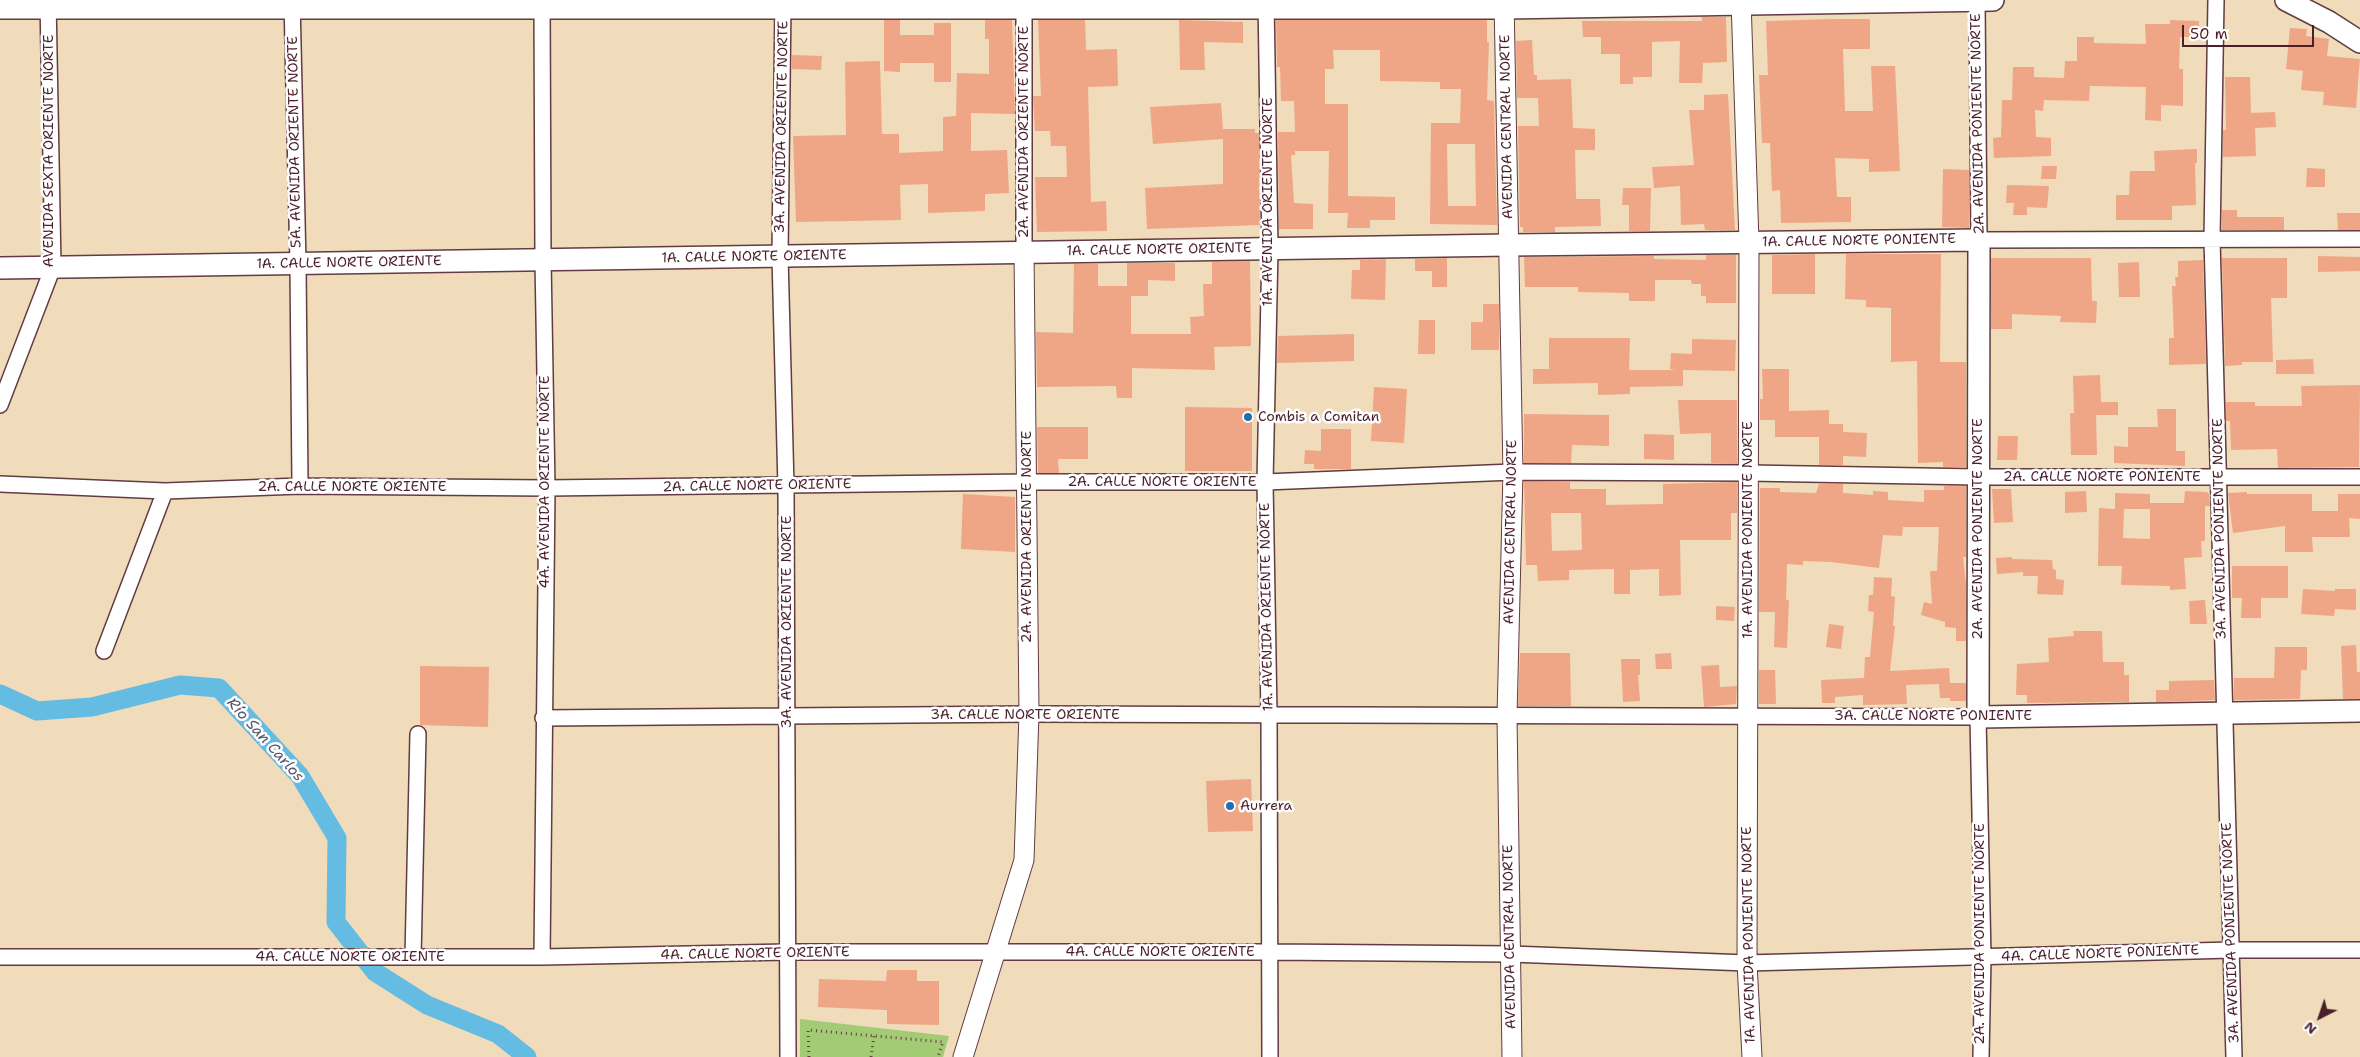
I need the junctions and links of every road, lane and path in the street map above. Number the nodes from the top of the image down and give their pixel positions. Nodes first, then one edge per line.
1 (1977, 0) edge
2 (1993, 0) edge
3 (2216, 0) edge
4 (2286, 0) edge
5 (1741, 2) edge
6 (48, 4) edge
7 (292, 4) edge
8 (542, 4) edge
9 (783, 4) edge
10 (1024, 4) edge
11 (1266, 4) edge
12 (1504, 4) edge
13 (0, 8) edge
14 (2360, 42) edge
15 (2212, 239) junction
16 (2360, 239) edge
17 (1979, 240) junction
18 (1749, 242) junction
19 (1509, 245) junction
20 (1270, 249) junction
21 (1024, 252) junction
22 (780, 256) junction
23 (543, 260) junction
24 (298, 264) junction
25 (53, 267) junction
26 (0, 268) edge
27 (0, 405) edge
28 (1514, 472) junction
29 (1749, 473) junction
30 (1978, 477) junction
31 (2360, 477) edge
32 (2219, 478) junction
33 (1028, 482) junction
34 (1265, 482) junction
35 (0, 484) edge
36 (300, 486) junction
37 (786, 487) junction
38 (547, 488) junction
39 (164, 491) junction
40 (104, 651) dead end
41 (2360, 712) edge
42 (2225, 713) junction
43 (1029, 714) junction
44 (1269, 715) junction
45 (787, 716) junction
46 (1506, 716) junction
47 (1747, 716) junction
48 (1978, 717) junction
49 (543, 718) junction
50 (418, 734) dead end
51 (2231, 950) junction
52 (2360, 950) edge
53 (787, 952) junction
54 (994, 952) junction
55 (1270, 952) junction
56 (1511, 954) junction
57 (0, 957) edge
58 (413, 957) junction
59 (542, 957) junction
60 (1983, 958) junction
61 (1747, 963) junction
62 (874, 1036) junction
63 (788, 1057) edge
64 (808, 1057) edge
65 (871, 1057) edge
66 (938, 1057) edge
67 (963, 1057) edge
68 (1270, 1057) edge
69 (1512, 1057) edge
70 (1752, 1057) edge
71 (1981, 1057) edge
72 (2234, 1057) edge

1 - 2 main road
1 - 5 main road
1 - 17 street, 2A. AVENIDA PONIENTE NORTE
3 - 15 street, 3A. AVENIDA PONIENTE NORTE
4 - 14 main road
5 - 12 main road
5 - 18 street, 1A. AVENIDA PONIENTE NORTE
6 - 7 main road
6 - 13 main road
6 - 25 street, AVENIDA SEXTA ORIENTE NORTE
7 - 8 main road
7 - 24 street, 5A. AVENIDA ORIENTE NORTE
8 - 9 main road
8 - 23 street, 4A. AVENIDA ORIENTE NORTE
9 - 10 main road
9 - 22 street, 3A. AVENIDA ORIENTE NORTE
10 - 11 main road
10 - 21 street, 2A. AVENIDA ORIENTE NORTE
11 - 12 main road
11 - 20 street, 1A. AVENIDA ORIENTE NORTE
12 - 19 street, AVENIDA CENTRAL NORTE
15 - 16 street, 1A. CALLE NORTE PONIENTE
15 - 17 street, 1A. CALLE NORTE PONIENTE
15 - 32 street, 3A. AVENIDA PONIENTE NORTE
17 - 18 main road, 1A. CALLE NORTE PONIENTE
17 - 30 main road, 2A. AVENIDA PONIENTE NORTE
18 - 19 main road, 1A. CALLE NORTE PONIENTE
18 - 29 street, 1A. AVENIDA PONIENTE NORTE
19 - 20 main road, 1A. CALLE NORTE ORIENTE
19 - 28 street, AVENIDA CENTRAL NORTE
20 - 21 main road, 1A. CALLE NORTE ORIENTE
20 - 34 street, 1A. AVENIDA ORIENTE NORTE
21 - 22 main road, 1A. CALLE NORTE ORIENTE
21 - 33 street, 2A. AVENIDA ORIENTE NORTE
22 - 23 main road, 1A. CALLE NORTE ORIENTE
22 - 37 street, 3A. AVENIDA ORIENTE NORTE
23 - 24 main road, 1A. CALLE NORTE ORIENTE
23 - 38 street, 4A. AVENIDA ORIENTE NORTE
24 - 25 main road, 1A. CALLE NORTE ORIENTE
24 - 36 street, 5A. AVENIDA ORIENTE NORTE
25 - 26 main road, 1A. CALLE NORTE ORIENTE
25 - 27 street, AVENIDA SEXTA ORIENTE NORTE
28 - 29 street, 2A. CALLE NORTE PONIENTE
28 - 34 street, 2A. CALLE NORTE ORIENTE
28 - 46 street, AVENIDA CENTRAL NORTE
29 - 30 street, 2A. CALLE NORTE PONIENTE
29 - 47 street, 1A. AVENIDA PONIENTE NORTE
30 - 32 street, 2A. CALLE NORTE PONIENTE
30 - 48 main road, 2A. AVENIDA PONIENTE NORTE
31 - 32 street, 2A. CALLE NORTE PONIENTE
32 - 42 street, 3A. AVENIDA PONIENTE NORTE
33 - 34 street, 2A. CALLE NORTE ORIENTE
33 - 37 street, 2A. CALLE NORTE ORIENTE
33 - 43 street, 2A. AVENIDA ORIENTE NORTE
34 - 44 street, 1A. AVENIDA ORIENTE NORTE
35 - 39 street, 2A. CALLE NORTE ORIENTE
36 - 38 street, 2A. CALLE NORTE ORIENTE
36 - 39 street, 2A. CALLE NORTE ORIENTE
37 - 38 street, 2A. CALLE NORTE ORIENTE
37 - 45 street, 3A. AVENIDA ORIENTE NORTE
38 - 49 street, 4A. AVENIDA ORIENTE NORTE
39 - 40 street
41 - 42 main road, 3A. CALLE NORTE PONIENTE
42 - 48 main road, 3A. CALLE NORTE PONIENTE
42 - 51 street, 3A. AVENIDA PONIENTE NORTE
43 - 44 street, 3A. CALLE NORTE ORIENTE
43 - 45 street, 3A. CALLE NORTE ORIENTE
43 - 54 street, 2A. AVENIDA ORIENTE NORTE
44 - 46 street, 3A. CALLE NORTE ORIENTE
44 - 55 street, 1A. AVENIDA ORIENTE NORTE
45 - 49 street, 3A. CALLE NORTE ORIENTE
45 - 53 street, 3A. AVENIDA ORIENTE NORTE
46 - 47 street, 3A. CALLE NORTE PONIENTE
46 - 56 street, AVENIDA CENTRAL NORTE
47 - 48 street, 3A. CALLE NORTE PONIENTE
47 - 61 street, 1A. AVENIDA PONIENTE NORTE
48 - 60 street, 2A. AVENIDA PONIENTE NORTE
49 - 59 street, 4A. AVENIDA ORIENTE NORTE
50 - 58 street
51 - 52 street, 4A. CALLE NORTE PONIENTE
51 - 60 street, 4A. CALLE NORTE PONIENTE
51 - 72 street, 3A. AVENIDA PONIENTE NORTE
53 - 54 street, 4A. CALLE NORTE ORIENTE
53 - 59 street, 4A. CALLE NORTE ORIENTE
53 - 63 street, 3A. AVENIDA ORIENTE NORTE
54 - 55 street, 4A. CALLE NORTE ORIENTE
54 - 67 street, 2A. AVENIDA ORIENTE NORTE
55 - 56 street, 4A. CALLE NORTE ORIENTE
55 - 68 street, 1A. AVENIDA ORIENTE NORTE
56 - 61 street, 4A. CALLE NORTE PONIENTE
56 - 69 street, AVENIDA CENTRAL NORTE
57 - 58 street, 4A. CALLE NORTE ORIENTE
58 - 59 street, 4A. CALLE NORTE ORIENTE
60 - 61 street, 4A. CALLE NORTE PONIENTE
60 - 71 street, 2A. AVENIDA PONIENTE NORTE
61 - 70 street, 1A. AVENIDA PONIENTE NORTE
62 - 64 path
62 - 65 path
62 - 66 path

